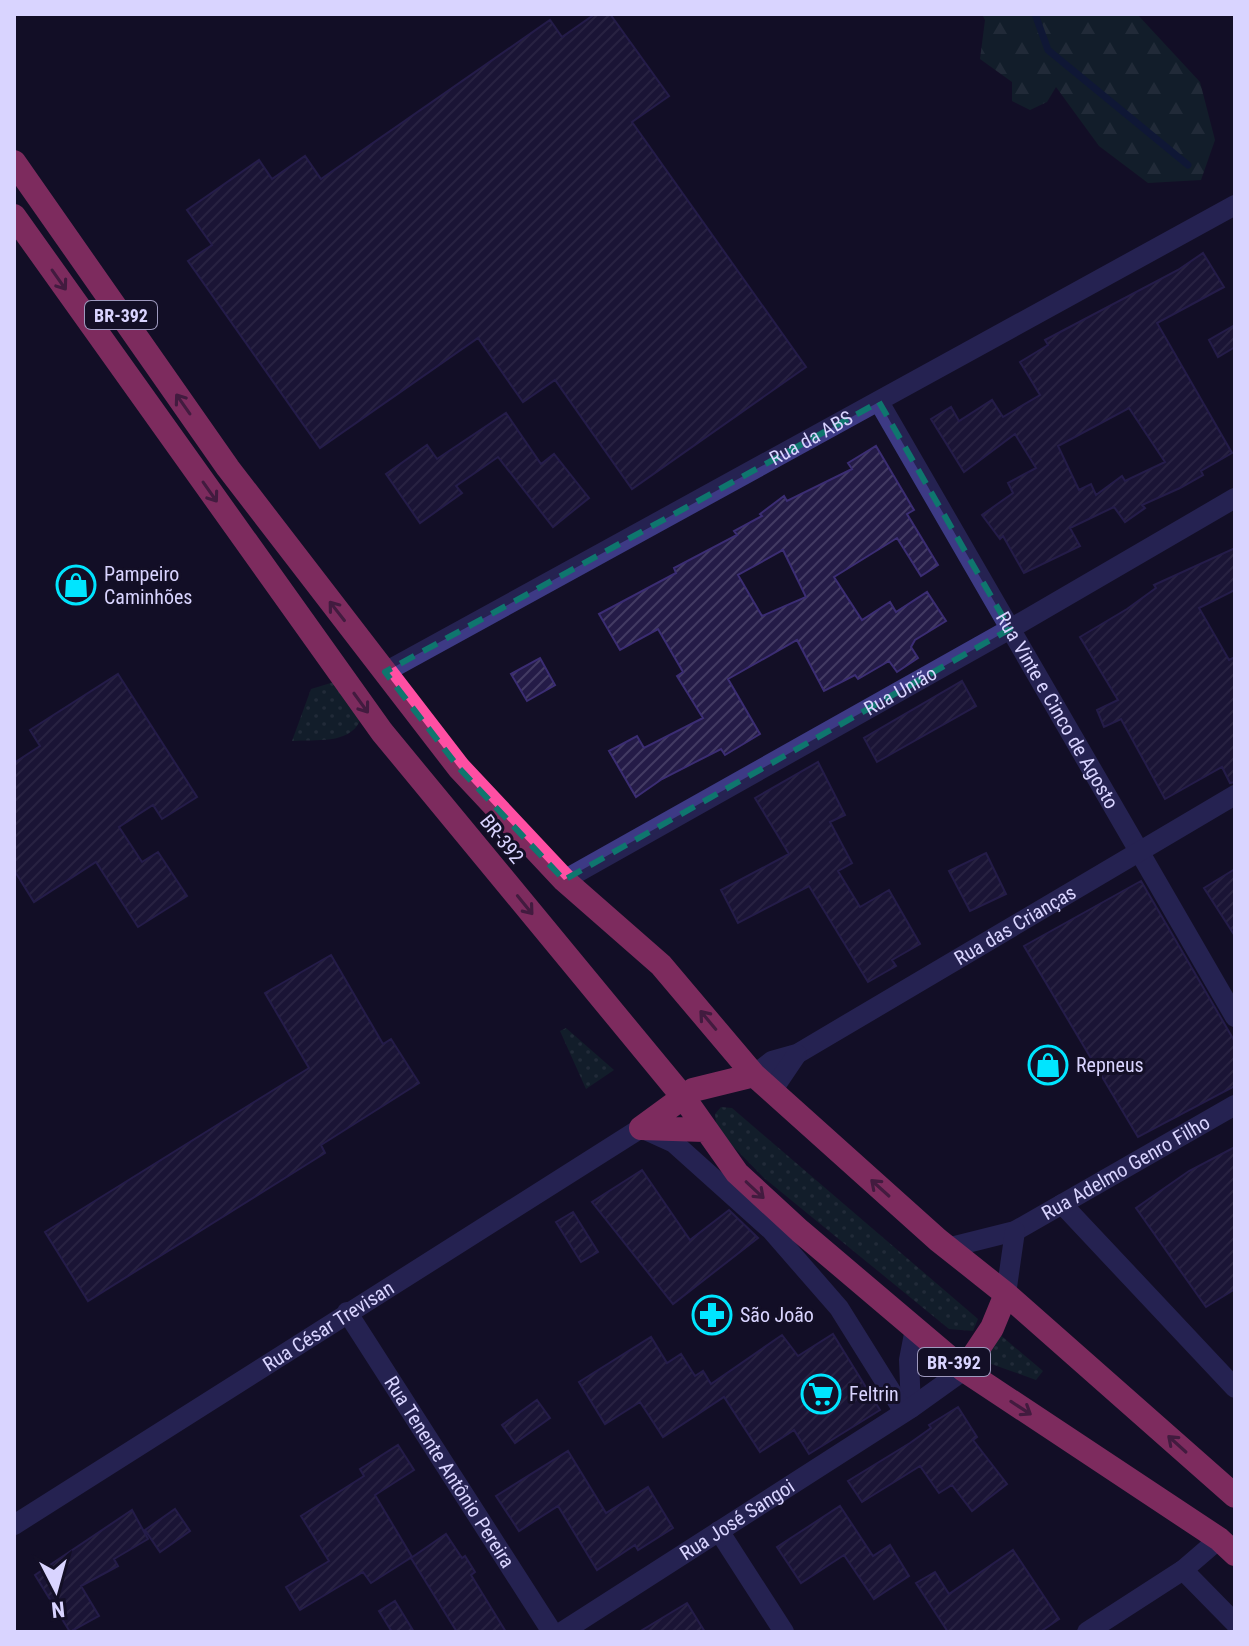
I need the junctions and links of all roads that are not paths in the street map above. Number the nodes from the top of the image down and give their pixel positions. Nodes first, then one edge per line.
1 (14, 162) edge
2 (1235, 205) edge
3 (14, 216) edge
4 (879, 402) junction
5 (1235, 498) edge
6 (1010, 629) junction
7 (385, 672) junction
8 (1235, 795) edge
9 (1139, 850) junction
10 (564, 880) junction
11 (1235, 1017) edge
12 (650, 1059) junction
13 (763, 1083) junction
14 (719, 1085) junction
15 (684, 1098) junction
16 (1235, 1105) edge
17 (649, 1123) junction
18 (705, 1130) junction
19 (1062, 1204) junction
20 (1015, 1231) junction
21 (938, 1240) junction
22 (1006, 1294) junction
23 (347, 1312) junction
24 (915, 1329) junction
25 (964, 1370) junction
26 (1235, 1388) edge
27 (908, 1410) junction
28 (1235, 1496) edge
29 (14, 1525) edge
30 (719, 1531) junction
31 (1227, 1546) edge
32 (1183, 1570) junction
33 (1235, 1623) edge
34 (552, 1632) edge
35 (562, 1632) edge
36 (784, 1632) edge
37 (1087, 1632) edge

7 -> 1 highway, BR-392
2 - 4 street, Rua da ABS
3 -> 12 highway, BR-392
4 - 6 street, Rua Vinte e Cinco de Agosto
4 - 7 street, Rua da ABS
5 - 6 street, Rua União
6 - 9 street, Rua Vinte e Cinco de Agosto
6 - 10 street, Rua União
7 - 10 highway, BR-392
8 - 9 street, Rua das Crianças
9 - 11 street, Rua Vinte e Cinco de Agosto
9 - 13 street, Rua das Crianças
13 -> 10 highway, BR-392
12 - 15 highway, BR-392
12 - 17 highway
13 - 14 highway
21 -> 13 highway, BR-392
14 - 15 highway
14 - 18 highway
15 - 17 highway
15 - 18 highway, BR-392
16 - 19 street, Rua Adelmo Genro Filho
17 - 18 highway
17 - 23 street, Rua César Trevisan
17 - 27 street
18 -> 24 highway, BR-392
19 - 20 street, Rua Adelmo Genro Filho
19 - 26 street
20 - 21 street, Rua Adelmo Genro Filho
20 - 22 street
21 - 22 highway, BR-392
22 - 25 highway, BR-392
28 -> 22 highway, BR-392
23 - 29 street, Rua César Trevisan
23 - 34 street, Rua Tenente Antônio Pereira
24 - 25 highway, BR-392
24 - 27 street
25 - 27 street, Rua José Sangoi
25 -> 31 highway, BR-392
27 - 30 street, Rua José Sangoi
30 - 35 street, Rua José Sangoi
30 - 36 street
31 - 32 street
32 - 33 street
32 - 37 street

